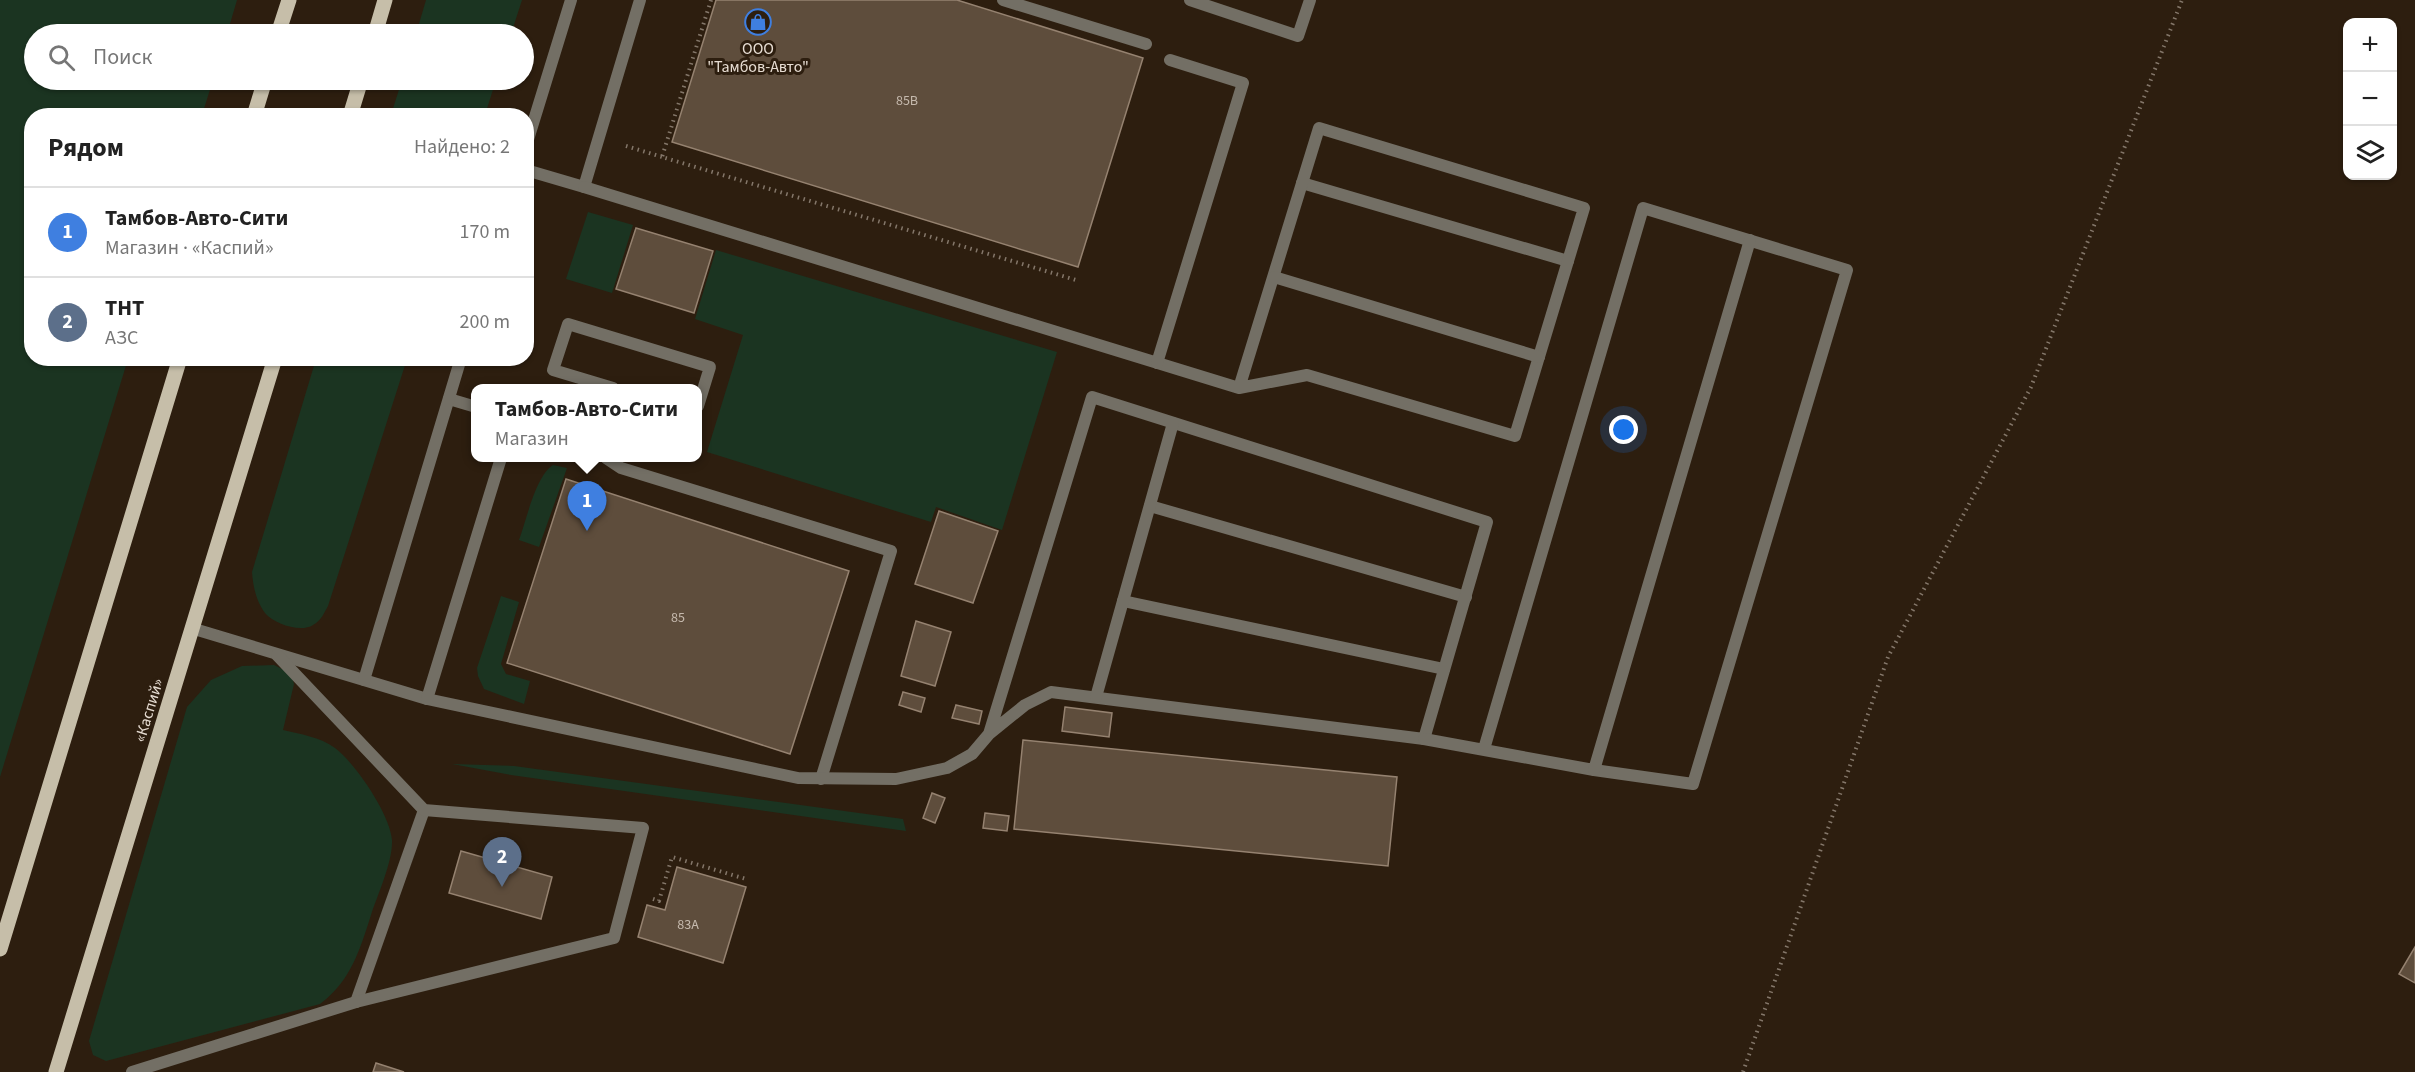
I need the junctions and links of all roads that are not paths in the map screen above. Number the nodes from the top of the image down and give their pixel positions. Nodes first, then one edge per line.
1 (289, 0) edge
2 (385, 0) edge
3 (571, 0) edge
4 (640, 0) edge
5 (1003, 0) edge
6 (1190, 0) edge
7 (1310, 0) edge
8 (281, 24) edge
9 (378, 24) edge
10 (1146, 44) dead end
11 (1170, 60) dead end
12 (262, 90) edge
13 (358, 90) edge
14 (256, 108) edge
15 (352, 108) edge
16 (534, 120) edge
17 (534, 172) edge
18 (1302, 183) junction
19 (584, 187) junction
20 (1750, 240) junction
21 (1568, 261) junction
22 (1274, 277) junction
23 (1539, 357) junction
24 (1157, 363) junction
25 (178, 366) edge
26 (273, 366) edge
27 (459, 366) edge
28 (577, 383) edge
29 (1239, 388) junction
30 (702, 393) edge
31 (449, 399) junction
32 (471, 406) edge
33 (1173, 423) junction
34 (500, 462) edge
35 (612, 462) edge
36 (1150, 506) junction
37 (1466, 597) junction
38 (1123, 601) junction
39 (191, 628) junction
40 (275, 653) junction
41 (1444, 669) junction
42 (364, 680) junction
43 (1095, 697) junction
44 (427, 699) junction
45 (989, 734) junction
46 (1424, 739) junction
47 (1484, 749) junction
48 (1594, 770) junction
49 (821, 778) junction
50 (424, 810) junction
51 (0, 949) edge
52 (356, 1002) junction
53 (56, 1072) edge
54 (132, 1072) edge

1 - 8 main road
2 - 9 main road
3 - 16 lane
4 - 19 lane
5 - 10 lane
6 - 7 lane
11 - 24 lane
12 - 14 main road
13 - 15 main road
17 - 19 lane
18 - 21 lane
18 - 21 lane
18 - 22 lane
19 - 24 lane
20 - 47 lane
20 - 48 lane
20 - 48 lane
21 - 23 lane
22 - 23 lane
22 - 29 lane
23 - 29 lane
24 - 29 lane
25 - 51 main road
26 - 39 main road, «Каспий»
27 - 31 lane
28 - 30 lane
31 - 32 lane
31 - 42 lane
33 - 36 lane
33 - 37 lane
33 - 45 lane
34 - 44 lane
35 - 49 lane
36 - 37 lane
36 - 38 lane
37 - 41 lane
38 - 41 lane
38 - 43 lane
39 - 40 lane
39 - 53 main road, «Каспий»
40 - 42 lane
40 - 50 lane
41 - 46 lane
42 - 44 lane
43 - 45 lane
43 - 46 lane
44 - 49 lane
45 - 49 lane
46 - 47 lane
47 - 48 lane
50 - 52 lane
50 - 52 lane
52 - 54 lane

